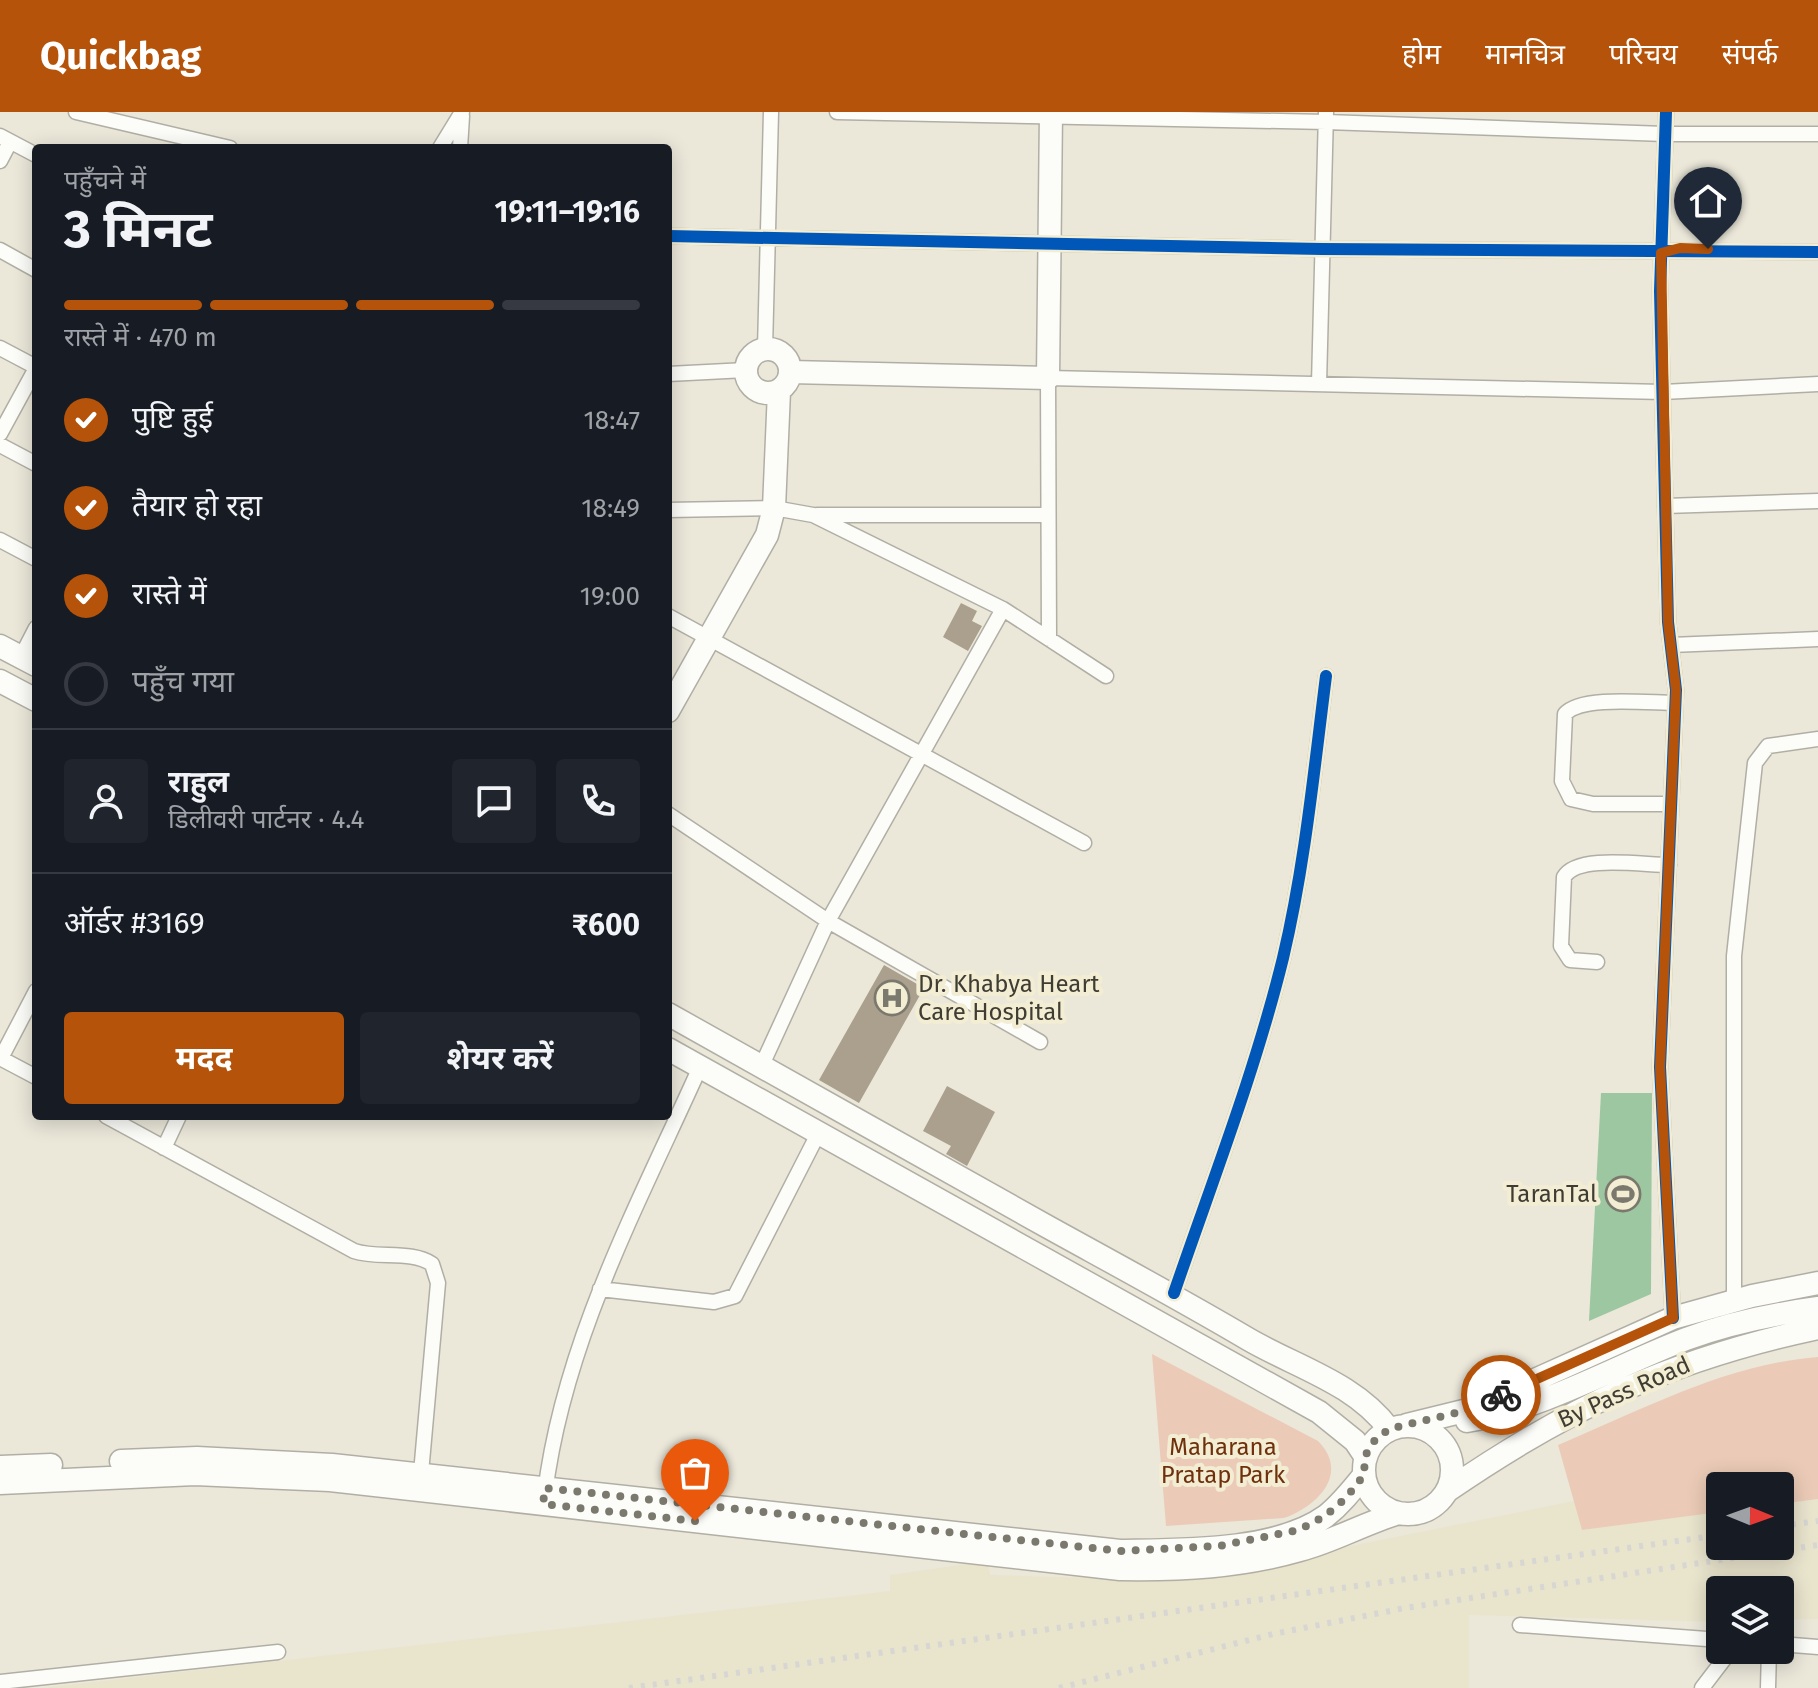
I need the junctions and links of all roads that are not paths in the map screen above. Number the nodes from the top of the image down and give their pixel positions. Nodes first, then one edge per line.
1 (76, 112) edge
2 (462, 112) edge
3 (771, 112) edge
4 (837, 112) edge
5 (1666, 112) edge
6 (1051, 114) edge
7 (1326, 117) edge
8 (1665, 134) junction
9 (1818, 134) edge
10 (5, 139) edge
11 (213, 144) edge
12 (442, 144) edge
13 (460, 144) edge
14 (32, 153) edge
15 (0, 161) edge
16 (672, 236) edge
17 (769, 239) junction
18 (1050, 241) junction
19 (1322, 249) junction
20 (0, 250) edge
21 (1818, 252) edge
22 (1661, 253) junction
23 (32, 268) edge
24 (0, 348) edge
25 (765, 349) junction
26 (32, 366) edge
27 (746, 370) junction
28 (672, 374) edge
29 (32, 375) edge
30 (1048, 378) junction
31 (784, 381) junction
32 (1319, 384) junction
33 (1818, 384) edge
34 (1663, 392) junction
35 (0, 434) edge
36 (0, 445) edge
37 (32, 462) edge
38 (1818, 501) edge
39 (1665, 506) junction
40 (774, 508) junction
41 (672, 510) edge
42 (813, 515) junction
43 (1048, 515) junction
44 (0, 540) edge
45 (32, 557) edge
46 (1003, 609) junction
47 (672, 618) edge
48 (708, 638) junction
49 (1049, 639) junction
50 (1818, 639) edge
51 (1671, 645) junction
52 (0, 646) edge
53 (28, 661) edge
54 (1106, 676) dead end
55 (1326, 676) dead end
56 (0, 681) edge
57 (32, 698) edge
58 (1675, 703) junction
59 (672, 704) edge
60 (1818, 739) edge
61 (922, 752) junction
62 (1671, 804) junction
63 (672, 817) edge
64 (1084, 843) dead end
65 (1669, 865) junction
66 (828, 921) junction
67 (1597, 962) dead end
68 (32, 998) edge
69 (672, 1016) edge
70 (1040, 1042) dead end
71 (672, 1051) edge
72 (0, 1058) edge
73 (762, 1065) junction
74 (700, 1067) junction
75 (32, 1075) edge
76 (113, 1120) edge
77 (177, 1120) edge
78 (819, 1132) junction
79 (164, 1148) junction
80 (1818, 1283) edge
81 (600, 1289) junction
82 (1174, 1293) junction
83 (1734, 1301) junction
84 (1818, 1308) edge
85 (1673, 1318) junction
86 (1818, 1328) edge
87 (1818, 1338) edge
88 (1690, 1362) junction
89 (1598, 1379) junction
90 (1407, 1427) junction
91 (1365, 1466) junction
92 (0, 1467) edge
93 (421, 1473) junction
94 (0, 1483) edge
95 (1449, 1483) junction
96 (544, 1496) junction
97 (1399, 1513) junction
98 (1520, 1625) dead end
99 (1706, 1639) edge
100 (1794, 1645) edge
101 (1818, 1647) edge
102 (278, 1652) dead end
103 (1720, 1664) edge
104 (1769, 1664) edge
105 (0, 1682) edge
106 (1702, 1688) edge
107 (1768, 1688) edge

1 - 11 street
2 - 12 street
2 - 13 street
3 - 17 street
4 - 6 street
5 - 8 street
6 - 7 street
6 - 18 main road
7 - 8 street
7 - 19 street
8 - 9 street
8 - 22 street
10 - 14 street
10 - 15 street
16 - 17 street
17 - 18 street
17 - 25 street
18 - 19 street
18 - 30 main road
19 - 22 street
19 - 32 street
20 - 23 street
21 - 22 street
22 - 34 street
24 - 26 street
25 - 27 main road
25 - 31 main road
27 - 28 street
27 - 31 main road
29 - 35 street
30 - 31 main road
30 - 32 street
30 - 43 street
31 - 40 main road
32 - 34 street
33 - 34 street
34 - 39 street
36 - 37 street
38 - 39 street
39 - 51 street
40 - 41 street
40 - 42 street
40 - 48 main road
42 - 43 street
42 - 46 street
43 - 49 street
44 - 45 street
46 - 49 street
46 - 61 street
47 - 48 street
48 - 59 main road
48 - 61 street
49 - 54 street
50 - 51 street
51 - 58 street
52 - 53 main road
55 - 82 street
56 - 57 main road
58 - 62 street
58 - 62 street
60 - 83 street
61 - 64 street
61 - 66 street
62 - 65 street
63 - 66 street
65 - 67 street
65 - 85 street
66 - 70 street
66 - 73 street
68 - 72 street
69 - 73 main road
71 - 74 main road
72 - 75 street
73 - 82 main road
74 - 78 main road
74 - 81 street
76 - 79 street
77 - 79 street
78 - 81 street
78 - 91 main road
79 - 93 street
80 - 83 main road
81 - 96 street
82 - 90 main road
83 - 85 main road
84 - 89 main road
85 - 90 main road
86 - 88 main road, By Pass Road
87 - 88 street
88 - 95 main road, By Pass Road
89 - 90 main road
89 - 95 main road
90 - 91 main road
90 - 95 main road
91 - 96 main road
91 - 97 main road
92 - 93 main road
93 - 96 main road
94 - 96 main road
95 - 97 main road
96 - 97 main road
98 - 99 street
100 - 101 street
102 - 105 street
103 - 106 street
104 - 107 street

